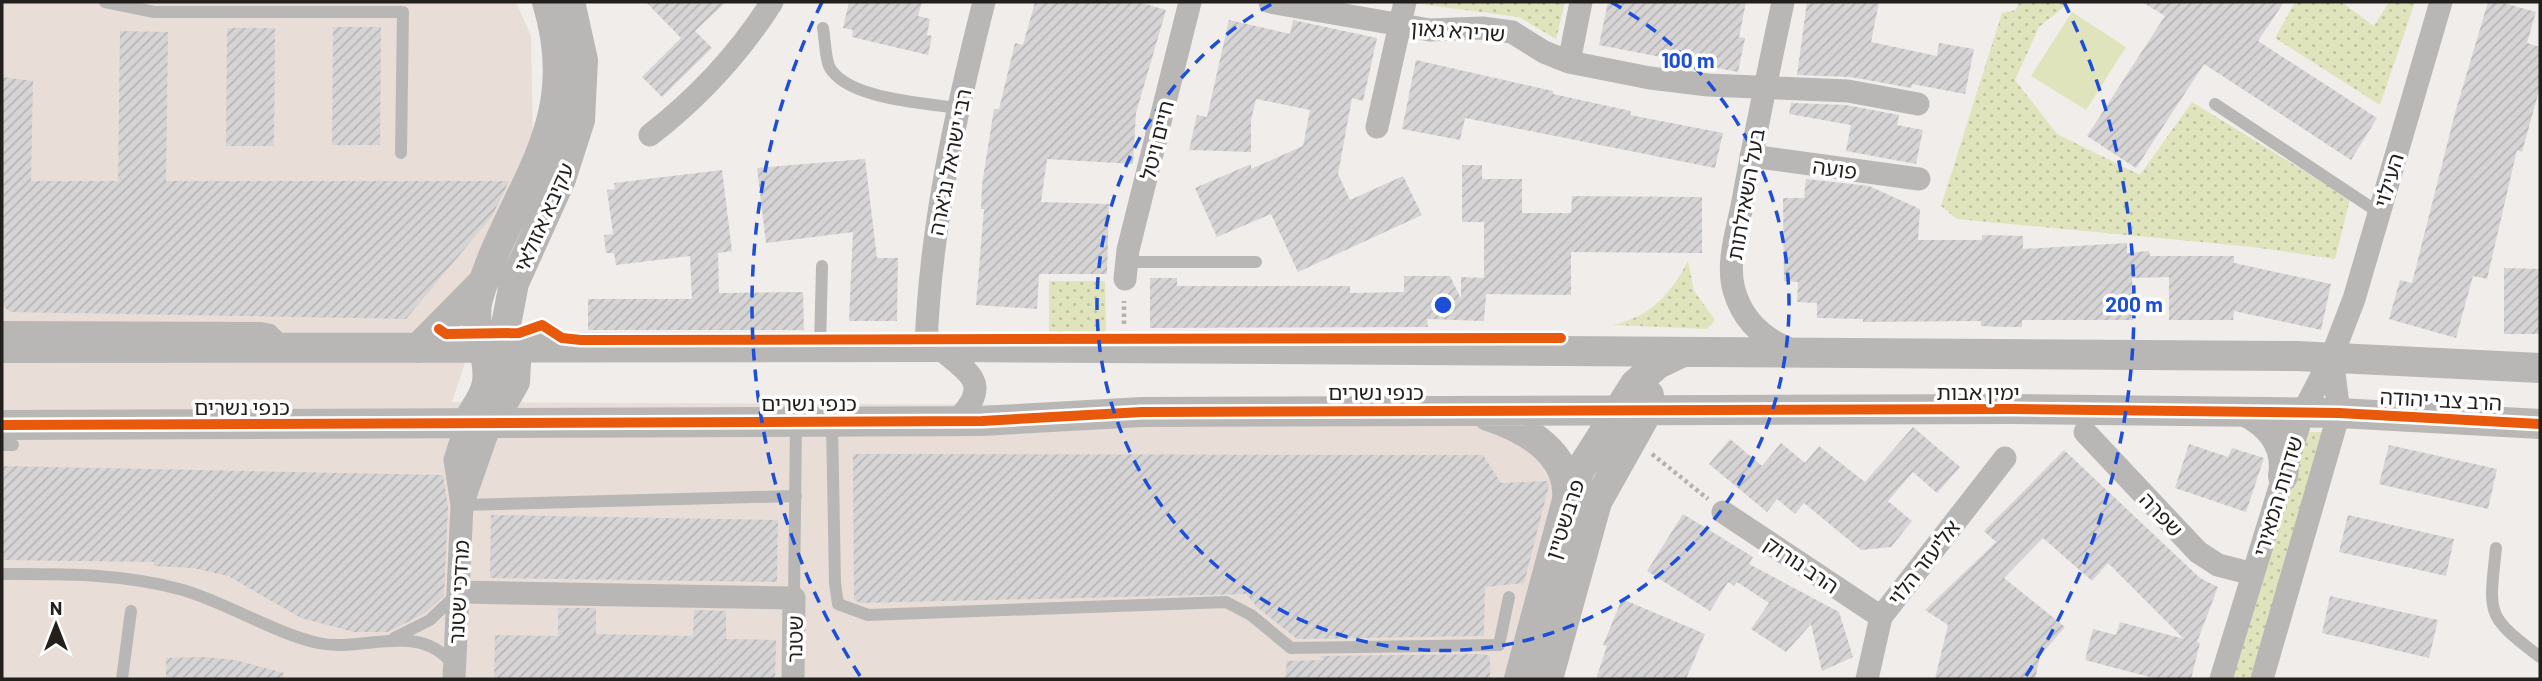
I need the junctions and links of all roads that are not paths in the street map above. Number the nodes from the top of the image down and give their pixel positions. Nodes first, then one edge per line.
1 (105, 2) edge
2 (547, 2) edge
3 (570, 2) edge
4 (772, 2) edge
5 (984, 2) edge
6 (1190, 2) edge
7 (1270, 2) edge
8 (1405, 2) edge
9 (1581, 2) edge
10 (1783, 2) edge
11 (2441, 2) edge
12 (1400, 26) junction
13 (823, 28) dead end
14 (1569, 62) junction
15 (1765, 87) junction
16 (1918, 104) dead end
17 (2215, 104) dead end
18 (957, 108) junction
19 (1377, 127) dead end
20 (650, 135) dead end
21 (401, 153) dead end
22 (1751, 156) junction
23 (1919, 179) dead end
24 (2378, 212) junction
25 (1256, 262) dead end
26 (822, 266) dead end
27 (1126, 270) joint
28 (485, 281) junction
29 (514, 283) junction
30 (2, 327) edge
31 (930, 339) junction
32 (564, 347) junction
33 (820, 347) junction
34 (2, 348) edge
35 (418, 348) junction
36 (481, 348) junction
37 (511, 348) junction
38 (288, 349) junction
39 (1802, 353) junction
40 (2332, 356) junction
41 (1639, 364) junction
42 (2540, 368) edge
43 (1464, 410) junction
44 (1616, 412) junction
45 (1647, 412) junction
46 (2246, 412) junction
47 (2302, 412) junction
48 (2339, 413) junction
49 (796, 421) junction
50 (832, 421) junction
51 (956, 421) junction
52 (2540, 424) edge
53 (478, 425) junction
54 (2085, 432) dead end
55 (5, 439) edge
56 (2005, 458) dead end
57 (2283, 476) junction
58 (796, 496) junction
59 (1567, 500) junction
60 (462, 505) junction
61 (1723, 512) road end
62 (2496, 548) dead end
63 (2, 574) edge
64 (2253, 575) junction
65 (459, 592) junction
66 (1509, 597) dead end
67 (794, 598) junction
68 (131, 611) dead end
69 (1881, 617) junction
70 (388, 640) junction
71 (2540, 657) edge
72 (455, 674) edge
73 (122, 679) edge
74 (793, 679) edge
75 (1519, 679) edge
76 (1548, 679) edge
77 (1867, 679) edge
78 (2221, 679) edge
79 (2262, 679) edge

1 - 21 lane
2 - 28 street, עקיבא אזולאי
3 - 29 street, עקיבא אזולאי
4 - 20 street
5 - 18 street, רבי ישראל נג'ארה
6 - 27 street, חיים ויטל
7 - 12 street, שרירא גאון
8 - 12 street
9 - 14 street
10 - 15 street, בעל השאילתות
11 - 24 street, העילוי
12 - 14 street, שרירא גאון
12 - 19 street
13 - 18 lane
14 - 15 street, שרירא גאון
15 - 16 street, שרירא גאון
15 - 22 street, בעל השאילתות
17 - 24 lane
18 - 31 street, רבי ישראל נג'ארה
22 - 23 street, פועה
22 - 39 street, בעל השאילתות
24 - 40 street, העילוי
25 - 27 lane
26 - 33 lane
28 - 35 street
28 - 36 street, עקיבא אזולאי
29 - 32 street
29 - 37 street, עקיבא אזולאי
30 - 38 lane
31 - 33 street, כנפי נשרים
31 - 41 street, כנפי נשרים
31 - 51 street
32 - 33 street, כנפי נשרים
32 - 37 street, כנפי נשרים
34 - 38 street, כנפי נשרים
35 - 36 street, כנפי נשרים
35 - 38 street, כנפי נשרים
36 - 37 street, כנפי נשרים
36 - 53 street, עקיבא אזולאי
37 - 53 street, עקיבא אזולאי
39 - 40 street, ימין אבות
39 - 41 street, ימין אבות
40 - 42 street, הרב צבי יהודה
40 - 47 street, שדרות המאירי
40 - 48 street, שדרות המאירי
41 - 44 street, פרבשטיין
41 - 45 street
43 - 44 street, כנפי נשרים
43 - 51 street, כנפי נשרים
43 - 59 street
44 - 45 street, ימין אבות
44 - 59 street, פרבשטיין
45 - 46 street, ימין אבות
45 - 76 street, פרבשטיין
46 - 47 street, ימין אבות
46 - 57 street
47 - 48 street, ימין אבות
47 - 57 street, שדרות המאירי
48 - 52 street, הרב צבי יהודה
48 - 79 street, שדרות המאירי
49 - 50 street, כנפי נשרים
49 - 53 street, כנפי נשרים
49 - 58 lane
50 - 51 street, כנפי נשרים
50 - 66 lane
53 - 55 street, כנפי נשרים
53 - 60 street, מרדכי שטנר
54 - 64 street, שפרה
56 - 69 street, אליעזר הלוי
57 - 64 street, שדרות המאירי
58 - 60 lane
58 - 67 lane
59 - 75 street, פרבשטיין
60 - 65 street, מרדכי שטנר
61 - 69 street, הרב נורוק
62 - 71 lane
63 - 70 lane
64 - 78 street, שדרות המאירי
65 - 67 street
65 - 70 lane
65 - 72 street, מרדכי שטנר
67 - 74 street, שטנר
68 - 73 lane
69 - 77 street, אליעזר הלוי
70 - 72 lane

